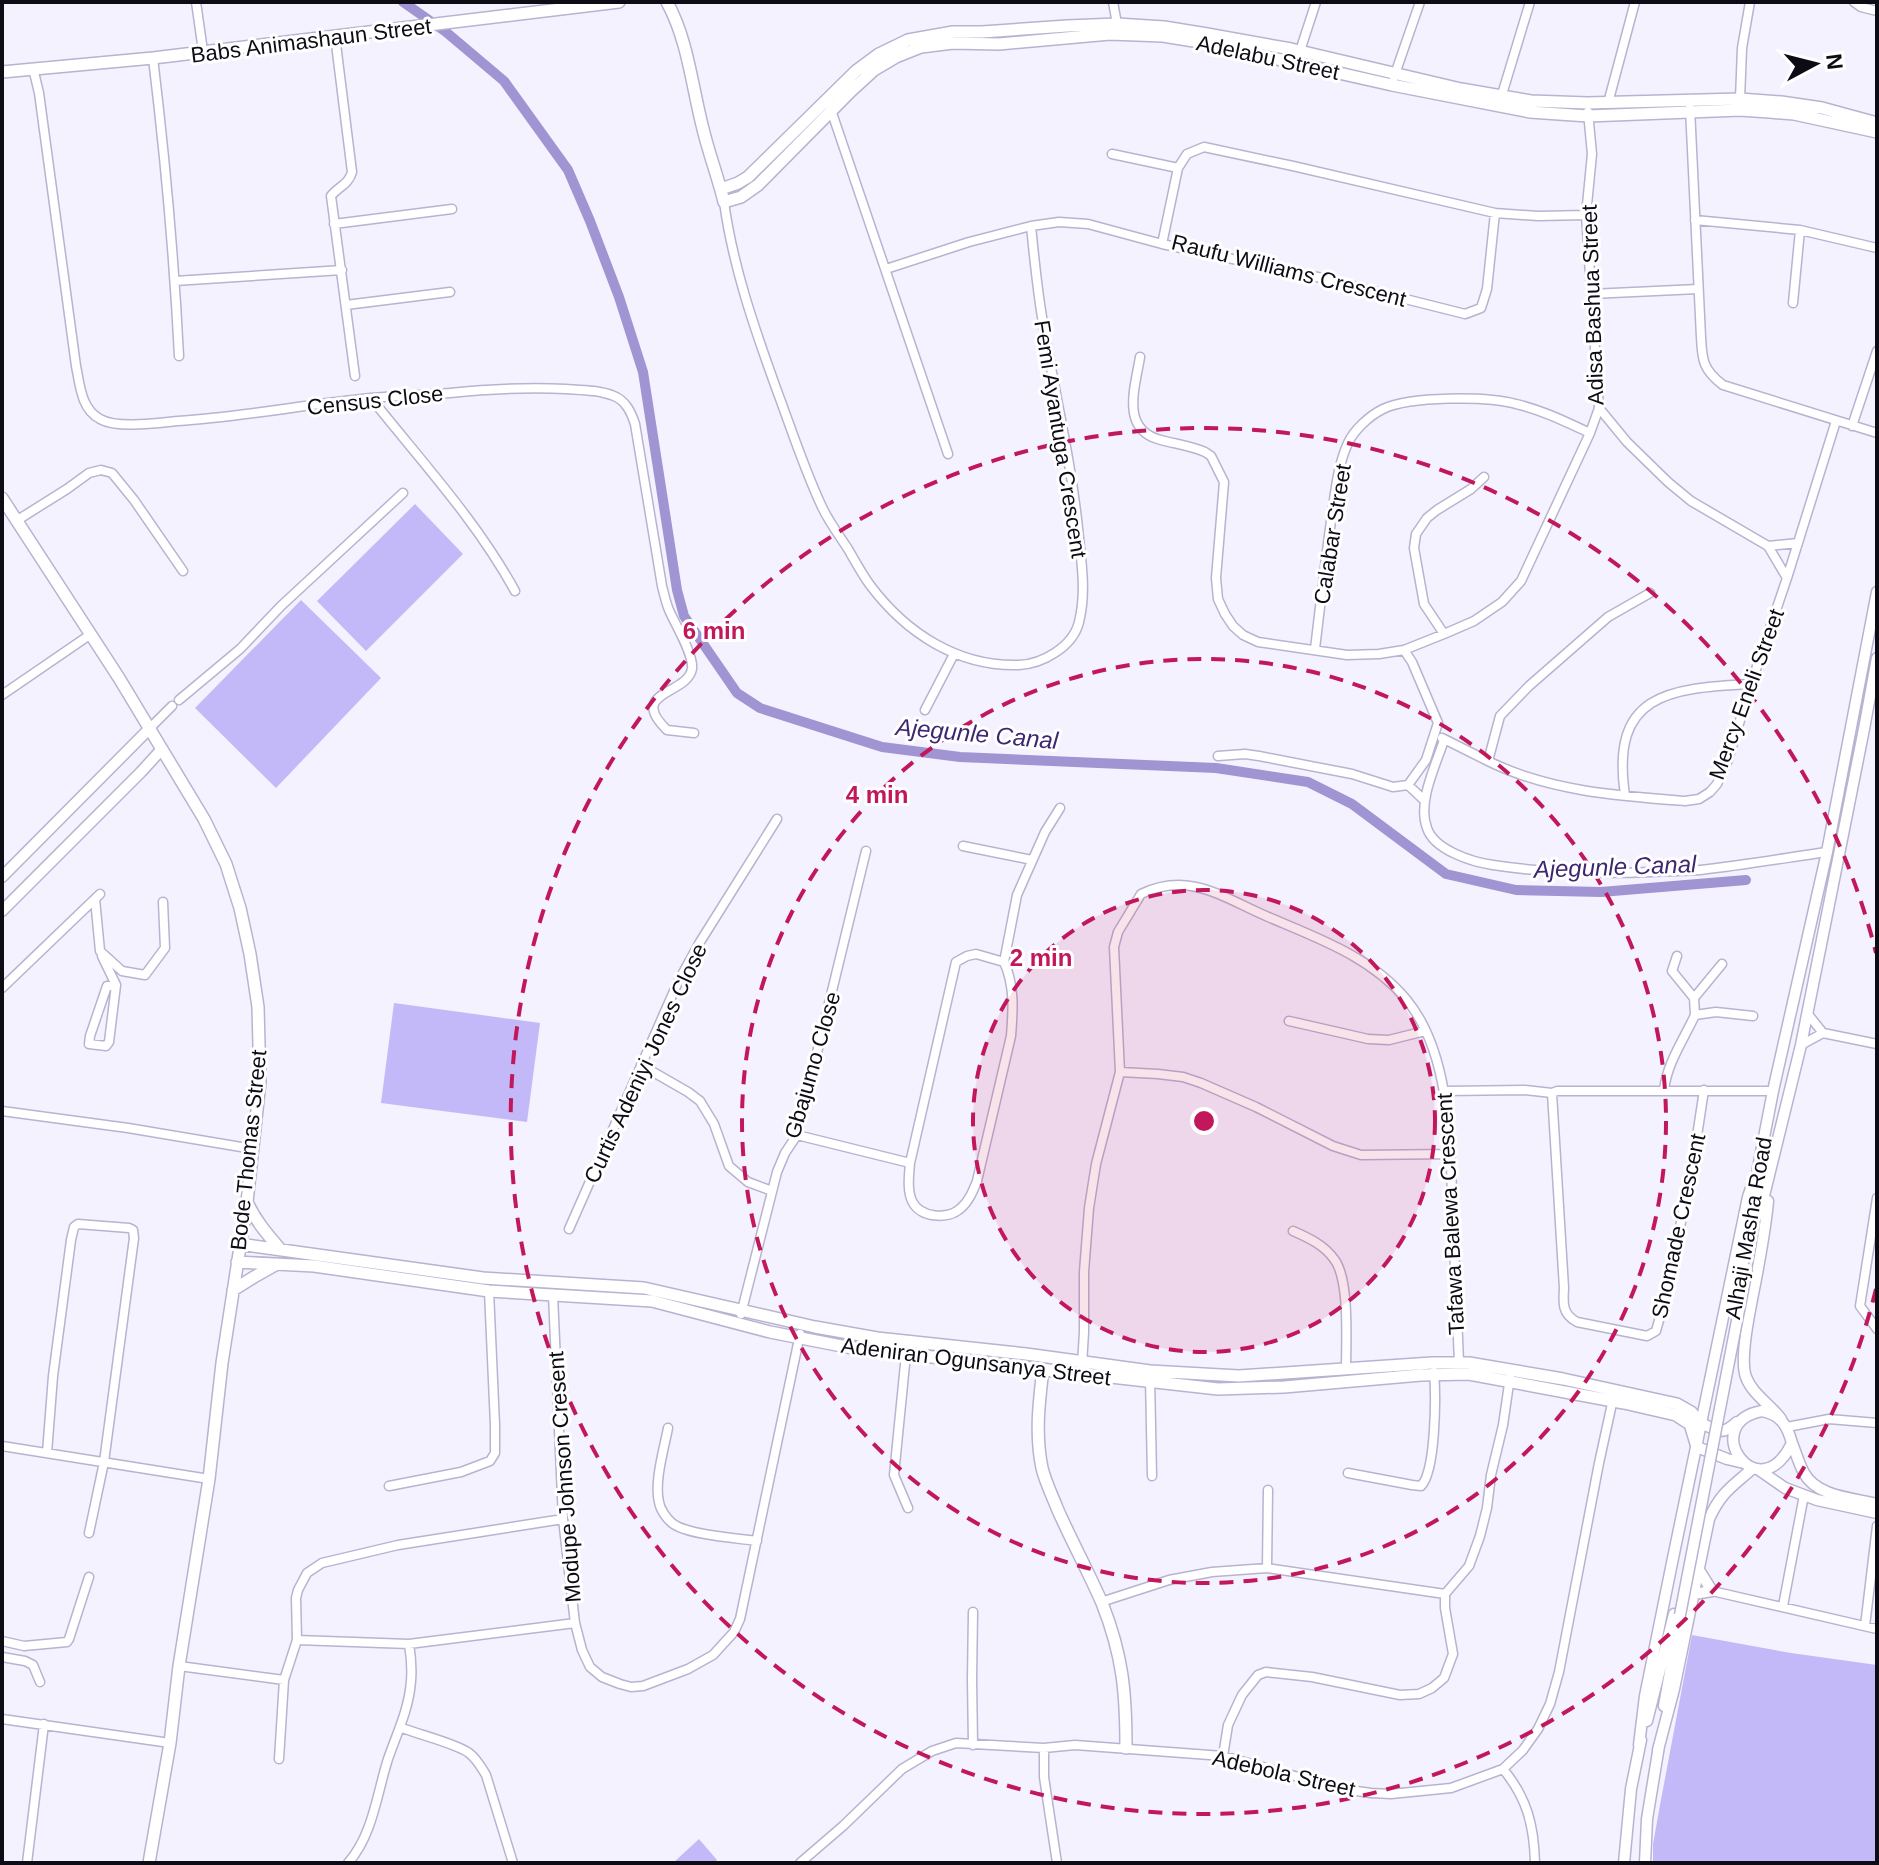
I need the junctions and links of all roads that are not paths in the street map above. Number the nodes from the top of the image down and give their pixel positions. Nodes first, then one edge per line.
1 (196, 2) edge
2 (619, 2) edge
3 (667, 2) edge
4 (1113, 2) edge
5 (1316, 2) edge
6 (1420, 2) edge
7 (1530, 2) edge
8 (1635, 2) edge
9 (1750, 2) edge
10 (1854, 2) edge
11 (1877, 11) edge
12 (1113, 29) junction
13 (335, 36) junction
14 (203, 51) junction
15 (1298, 57) junction
16 (153, 58) junction
17 (33, 68) junction
18 (2, 72) edge
19 (1393, 80) junction
20 (1740, 99) junction
21 (1499, 102) junction
22 (1608, 103) junction
23 (829, 105) junction
24 (1690, 106) junction
25 (1588, 109) junction
26 (1877, 123) edge
27 (1877, 132) edge
28 (1112, 154) dead end
29 (1178, 168) junction
30 (721, 189) junction
31 (724, 202) junction
32 (452, 209) dead end
33 (1495, 213) junction
34 (1586, 215) junction
35 (1695, 220) junction
36 (334, 224) junction
37 (1031, 226) junction
38 (1800, 230) junction
39 (1162, 244) junction
40 (1877, 248) edge
41 (886, 269) junction
42 (342, 270) junction
43 (175, 281) junction
44 (1698, 289) junction
45 (450, 292) dead end
46 (1591, 294) junction
47 (1793, 303) dead end
48 (346, 305) junction
49 (1877, 351) edge
50 (179, 356) dead end
51 (1140, 357) dead end
52 (355, 376) dead end
53 (371, 398) junction
54 (1599, 408) junction
55 (1836, 421) junction
56 (1852, 426) junction
57 (1590, 433) junction
58 (1877, 433) edge
59 (948, 454) dead end
60 (1484, 477) dead end
61 (403, 493) dead end
62 (2, 498) edge
63 (16, 521) junction
64 (1798, 543) junction
65 (1768, 546) junction
66 (183, 571) dead end
67 (1787, 578) junction
68 (515, 591) dead end
69 (1877, 592) edge
70 (1650, 593) dead end
71 (91, 634) junction
72 (1444, 634) junction
73 (1315, 649) junction
74 (1404, 650) junction
75 (954, 654) junction
76 (1877, 658) edge
77 (1751, 684) junction
78 (2, 695) edge
79 (925, 710) dead end
80 (149, 729) junction
81 (694, 733) dead end
82 (1434, 735) junction
83 (1444, 740) junction
84 (162, 749) junction
85 (1218, 756) dead end
86 (1488, 761) junction
87 (1408, 785) junction
88 (1625, 795) junction
89 (1424, 800) junction
90 (1060, 808) dead end
91 (777, 819) dead end
92 (963, 846) dead end
93 (866, 851) dead end
94 (1826, 856) junction
95 (1032, 860) junction
96 (2, 877) edge
97 (163, 902) dead end
98 (2, 911) edge
99 (100, 951) junction
100 (1677, 956) dead end
101 (1004, 962) junction
102 (1722, 964) dead end
103 (116, 985) junction
104 (2, 988) edge
105 (1694, 998) junction
106 (1807, 1013) junction
107 (1695, 1015) junction
108 (1753, 1016) dead end
109 (1289, 1021) dead end
110 (1425, 1031) junction
111 (1823, 1033) junction
112 (1877, 1044) edge
113 (1801, 1045) junction
114 (641, 1065) junction
115 (1120, 1072) junction
116 (1664, 1090) junction
117 (1704, 1090) junction
118 (1445, 1091) junction
119 (1773, 1091) junction
120 (1552, 1093) junction
121 (2, 1111) edge
122 (797, 1135) junction
123 (253, 1149) junction
124 (1450, 1154) junction
125 (910, 1163) junction
126 (1771, 1166) junction
127 (1758, 1168) junction
128 (772, 1191) junction
129 (1877, 1198) edge
130 (247, 1202) junction
131 (569, 1229) dead end
132 (1293, 1231) dead end
133 (239, 1244) junction
134 (281, 1249) junction
135 (237, 1262) junction
136 (280, 1263) junction
137 (1745, 1268) junction
138 (441, 1271) junction
139 (440, 1284) junction
140 (233, 1290) junction
141 (489, 1291) junction
142 (553, 1295) junction
143 (740, 1316) junction
144 (802, 1324) junction
145 (1877, 1329) edge
146 (800, 1337) junction
147 (906, 1354) junction
148 (1459, 1362) junction
149 (1081, 1368) junction
150 (1433, 1368) junction
151 (1043, 1369) junction
152 (1346, 1370) junction
153 (1511, 1375) junction
154 (1150, 1376) junction
155 (1614, 1396) junction
156 (1742, 1419) junction
157 (1701, 1423) junction
158 (1784, 1423) junction
159 (1877, 1423) edge
160 (668, 1428) dead end
161 (1792, 1443) junction
162 (2, 1446) edge
163 (1697, 1447) junction
164 (47, 1453) junction
165 (104, 1462) junction
166 (1752, 1467) junction
167 (1348, 1473) dead end
168 (1152, 1476) dead end
169 (209, 1479) junction
170 (389, 1486) dead end
171 (1268, 1490) dead end
172 (1804, 1495) junction
173 (1877, 1504) edge
174 (908, 1508) dead end
175 (1877, 1513) edge
176 (563, 1519) junction
177 (1877, 1526) edge
178 (89, 1533) dead end
179 (757, 1541) junction
180 (1267, 1568) junction
181 (1699, 1570) junction
182 (89, 1577) dead end
183 (1712, 1591) junction
184 (1445, 1594) junction
185 (1694, 1594) junction
186 (1101, 1602) junction
187 (1783, 1606) junction
188 (973, 1612) dead end
189 (1677, 1615) junction
190 (575, 1623) junction
191 (1865, 1626) junction
192 (1877, 1629) edge
193 (297, 1640) junction
194 (2, 1641) edge
195 (409, 1644) junction
196 (2, 1657) edge
197 (179, 1666) junction
198 (284, 1680) junction
199 (40, 1682) dead end
200 (2, 1719) edge
201 (44, 1724) junction
202 (400, 1727) junction
203 (170, 1743) junction
204 (973, 1745) junction
205 (1639, 1745) junction
206 (1044, 1748) junction
207 (1126, 1748) junction
208 (1658, 1750) junction
209 (1223, 1756) junction
210 (279, 1759) dead end
211 (1503, 1769) junction
212 (27, 1863) edge
213 (149, 1863) edge
214 (348, 1863) edge
215 (513, 1863) edge
216 (800, 1863) edge
217 (1057, 1863) edge
218 (1535, 1863) edge
219 (1624, 1863) edge
220 (1645, 1863) edge

1 - 14 street
2 - 13 main road, Babs Animashaun Street
3 - 30 main road
4 - 12 street
5 - 15 street
6 - 19 street
7 - 21 street
8 - 22 street
9 - 20 street
10 - 11 street
12 - 15 main road, Adelabu Street
12 - 23 main road, Adelabu Street
13 - 14 main road, Babs Animashaun Street
13 - 36 street
14 - 16 main road, Babs Animashaun Street
15 - 19 main road, Adelabu Street
16 - 17 main road, Babs Animashaun Street
16 - 43 street
17 - 18 main road, Babs Animashaun Street
17 - 53 street, Census Close
19 - 21 main road, Adelabu Street
20 - 24 main road, Adelabu Street
20 - 26 main road, Adelabu Street
21 - 25 main road, Adelabu Street
22 - 24 main road, Adelabu Street
22 - 25 main road, Adelabu Street
23 - 30 main road, Adelabu Street
23 - 31 main road, Adelabu Street
23 - 41 street
24 - 25 main road, Adelabu Street
24 - 27 main road, Adelabu Street
24 - 35 street
25 - 34 street, Adisa Bashua Street
28 - 29 street
29 - 33 street
29 - 39 street, Raufu Williams Crescent
30 - 31 main road
31 - 75 street, Femi Ayantuga Crescent
32 - 36 street
33 - 34 street
33 - 39 street, Raufu Williams Crescent
34 - 46 street, Adisa Bashua Street
35 - 38 street
35 - 44 street
36 - 42 street
37 - 39 street
37 - 41 street
37 - 75 street, Femi Ayantuga Crescent
38 - 40 street
38 - 47 street
41 - 59 street
42 - 43 street
42 - 48 street
43 - 50 street
44 - 46 street
44 - 55 street
45 - 48 street
46 - 54 street, Adisa Bashua Street
48 - 52 street
49 - 56 street
51 - 73 street, Adisa Bashua Street
53 - 68 street
53 - 81 street, Census Close
54 - 57 street, Adisa Bashua Street
54 - 65 street
55 - 56 street
55 - 64 street, Mercy Eneli Street
56 - 58 street
57 - 72 street, Adisa Bashua Street
57 - 73 street, Calabar Street
60 - 72 street
61 - 80 street
62 - 63 main road, Bode Thomas Street
63 - 66 street
63 - 71 main road, Bode Thomas Street
64 - 65 street
64 - 67 street, Mercy Eneli Street
65 - 67 street
67 - 77 street, Mercy Eneli Street
69 - 94 street, Alhaji Masha Road
70 - 86 street
71 - 78 street
71 - 80 main road, Bode Thomas Street
72 - 74 street, Adisa Bashua Street
73 - 74 street, Adisa Bashua Street
74 - 82 street
75 - 79 street
76 - 106 street, Alhaji Masha Road
77 - 88 street, Mercy Eneli Street
77 - 88 street
80 - 84 main road, Bode Thomas Street
80 - 96 street
82 - 83 street, Mercy Eneli Street
82 - 87 street
83 - 86 street, Mercy Eneli Street
83 - 89 street
84 - 98 street
84 - 123 main road, Bode Thomas Street
85 - 87 street
86 - 88 street, Mercy Eneli Street
87 - 89 street
89 - 94 street
90 - 95 street
91 - 114 street, Curtis Adeniyi Jones Close
92 - 95 street
93 - 122 street, Gbajumo Close
94 - 119 street, Alhaji Masha Road
95 - 101 street
97 - 99 street
99 - 103 street
99 - 104 street
100 - 105 street
101 - 125 street
101 - 125 street
102 - 105 street
103 - 103 street
105 - 107 street
106 - 111 street
106 - 113 street, Alhaji Masha Road
107 - 108 street
107 - 116 street
109 - 110 street
110 - 115 street, Tafawa Balewa Crescent
110 - 118 street, Tafawa Balewa Crescent
111 - 112 street
111 - 113 street
113 - 126 street, Alhaji Masha Road
114 - 128 street
114 - 131 street, Curtis Adeniyi Jones Close
115 - 124 street
115 - 149 street, Tafawa Balewa Crescent
116 - 117 street
116 - 120 street
117 - 119 street
117 - 120 street, Shomade Crescent
118 - 120 street
118 - 124 street, Tafawa Balewa Crescent
119 - 127 street, Alhaji Masha Road
121 - 123 street
122 - 125 street
122 - 128 street, Gbajumo Close
123 - 130 main road, Bode Thomas Street
124 - 148 street, Tafawa Balewa Crescent
126 - 137 street, Alhaji Masha Road
126 - 158 street
127 - 137 street, Alhaji Masha Road
127 - 157 street
128 - 143 street, Gbajumo Close
129 - 145 street
130 - 133 main road, Bode Thomas Street
130 - 134 main road
132 - 152 street
133 - 134 main road, Adeniran Ogunsanya Street
133 - 135 main road, Bode Thomas Street
134 - 138 main road, Adeniran Ogunsanya Street
135 - 136 main road, Adeniran Ogunsanya Street
135 - 140 main road, Bode Thomas Street
136 - 139 main road, Adeniran Ogunsanya Street
136 - 140 main road
137 - 189 street, Alhaji Masha Road, bridge
138 - 139 main road
138 - 143 main road, Adeniran Ogunsanya Street
139 - 141 main road, Adeniran Ogunsanya Street
140 - 169 main road, Bode Thomas Street
141 - 142 main road, Adeniran Ogunsanya Street
141 - 170 street
142 - 143 main road, Adeniran Ogunsanya Street
142 - 176 street, Modupe Johnson Cresent
143 - 144 main road, Adeniran Ogunsanya Street
143 - 146 main road, Adeniran Ogunsanya Street
144 - 146 street, Modupe Johnson Cresent
144 - 149 main road, Adeniran Ogunsanya Street
146 - 147 main road, Adeniran Ogunsanya Street
146 - 179 street, Modupe Johnson Cresent
147 - 151 main road, Adeniran Ogunsanya Street
147 - 174 street
148 - 150 main road, Adeniran Ogunsanya Street
148 - 153 main road, Adeniran Ogunsanya Street
149 - 151 main road, Adeniran Ogunsanya Street
149 - 154 main road, Adeniran Ogunsanya Street
150 - 152 main road, Adeniran Ogunsanya Street
150 - 153 main road, Adeniran Ogunsanya Street
150 - 154 main road, Adeniran Ogunsanya Street
150 - 167 street
151 - 186 main road
152 - 154 main road, Adeniran Ogunsanya Street
153 - 155 main road, Adeniran Ogunsanya Street
153 - 184 street
154 - 168 street
155 - 157 main road, Adeniran Ogunsanya Street
155 - 163 main road, Adeniran Ogunsanya Street
155 - 211 street, Adebola Street
156 - 157 street
156 - 158 street
156 - 166 street
157 - 163 street
158 - 159 street
158 - 161 street
160 - 179 street
161 - 166 street
161 - 173 street
162 - 164 street
163 - 166 street
163 - 205 street
164 - 165 street
164 - 165 street
165 - 169 street
165 - 178 street
166 - 172 street
166 - 181 street
169 - 197 main road, Bode Thomas Street
171 - 180 street
172 - 175 street
172 - 187 street
176 - 190 street, Modupe Johnson Cresent
176 - 193 street
177 - 191 street
179 - 190 street, Modupe Johnson Cresent
180 - 184 street
180 - 186 street
181 - 183 street
181 - 185 street
182 - 194 street
183 - 185 street
183 - 187 street
184 - 209 street
185 - 208 street
186 - 207 main road
187 - 191 street
188 - 204 street
189 - 205 street, Alhaji Masha Road
189 - 208 street, Alhaji Masha Road
190 - 195 street
191 - 192 street
193 - 195 street
193 - 198 street
195 - 202 street
196 - 199 street
197 - 198 street
197 - 203 main road, Bode Thomas Street
198 - 210 street
200 - 201 street
201 - 203 street
201 - 212 street
202 - 214 street
202 - 215 street
203 - 213 main road, Bode Thomas Street
204 - 206 street, Adebola Street
204 - 216 street, Adebola Street
205 - 219 street, Alhaji Masha Road
206 - 207 street, Adebola Street
206 - 217 street
207 - 209 street, Adebola Street
208 - 220 street, Alhaji Masha Road
209 - 211 street, Adebola Street
211 - 218 street

